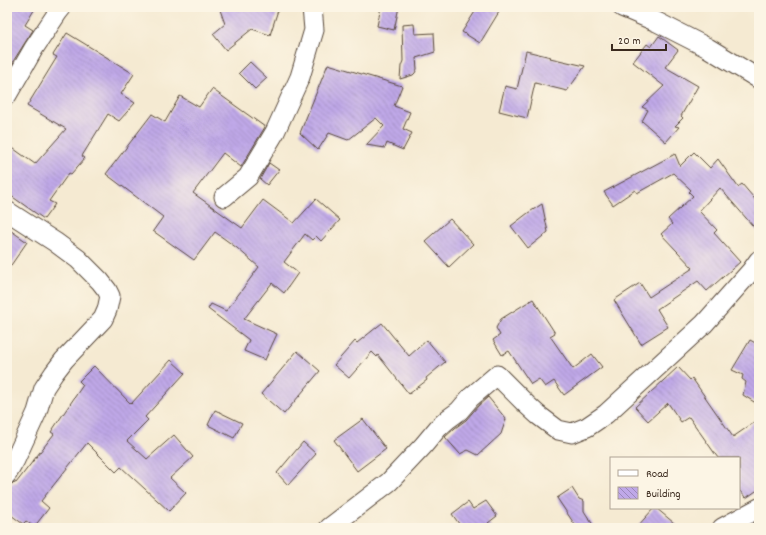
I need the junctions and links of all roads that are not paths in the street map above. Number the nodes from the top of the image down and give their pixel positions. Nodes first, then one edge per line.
1 (62, 7) edge
2 (312, 7) edge
3 (622, 7) edge
4 (759, 79) edge
5 (7, 95) edge
6 (224, 197) dead end
7 (7, 211) edge
8 (759, 260) edge
9 (7, 474) edge
10 (759, 508) edge
11 (329, 528) edge
12 (722, 528) edge

1 - 5 street
2 - 6 street
3 - 4 street
7 - 9 street
8 - 11 street
10 - 12 street

